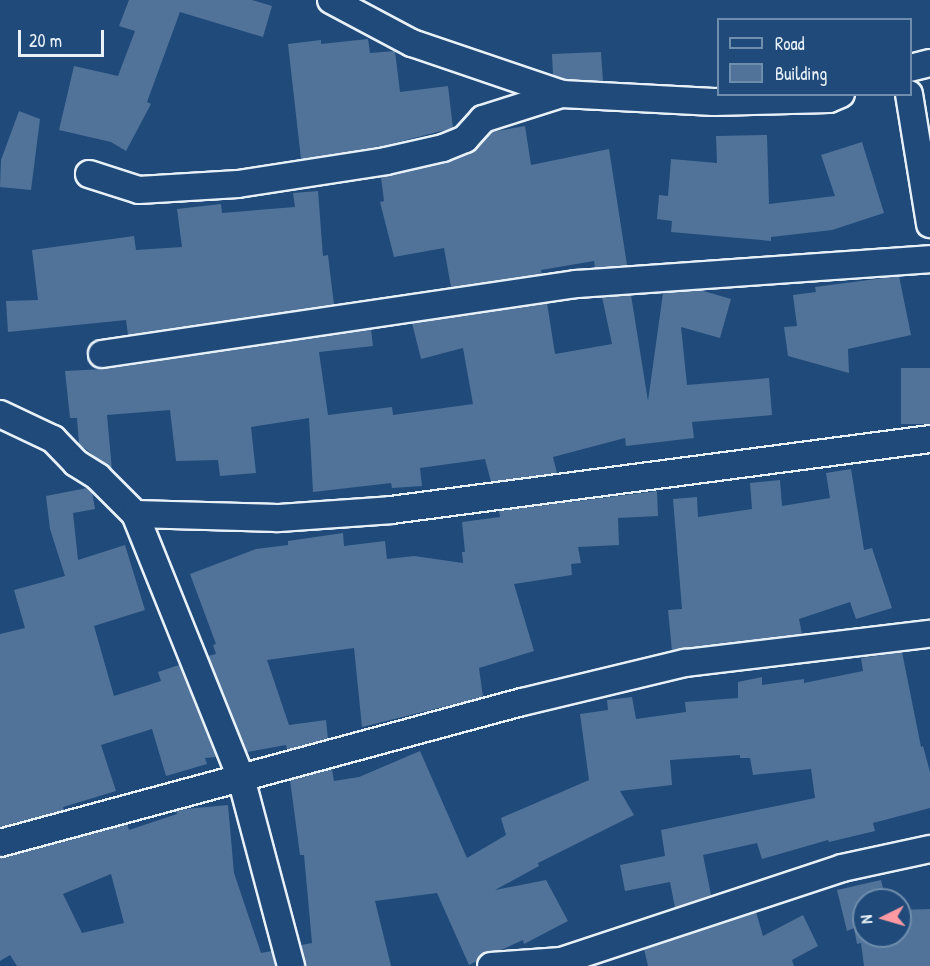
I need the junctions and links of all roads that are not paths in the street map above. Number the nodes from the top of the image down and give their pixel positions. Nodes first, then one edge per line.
1 (331, 0) edge
2 (930, 63) edge
3 (912, 68) edge
4 (562, 94) junction
5 (836, 96) edge
6 (909, 96) edge
7 (89, 174) dead end
8 (930, 224) edge
9 (930, 259) edge
10 (102, 354) dead end
11 (0, 414) edge
12 (930, 439) edge
13 (135, 514) junction
14 (930, 634) edge
15 (241, 778) junction
16 (0, 843) edge
17 (930, 849) edge
18 (291, 966) edge
19 (493, 966) edge

1 - 4 street
2 - 3 street
4 - 5 street
4 - 7 street
6 - 8 street
9 - 10 street
11 - 13 street
12 - 13 street
13 - 15 street
14 - 15 street
15 - 16 street
15 - 18 street
17 - 19 street

